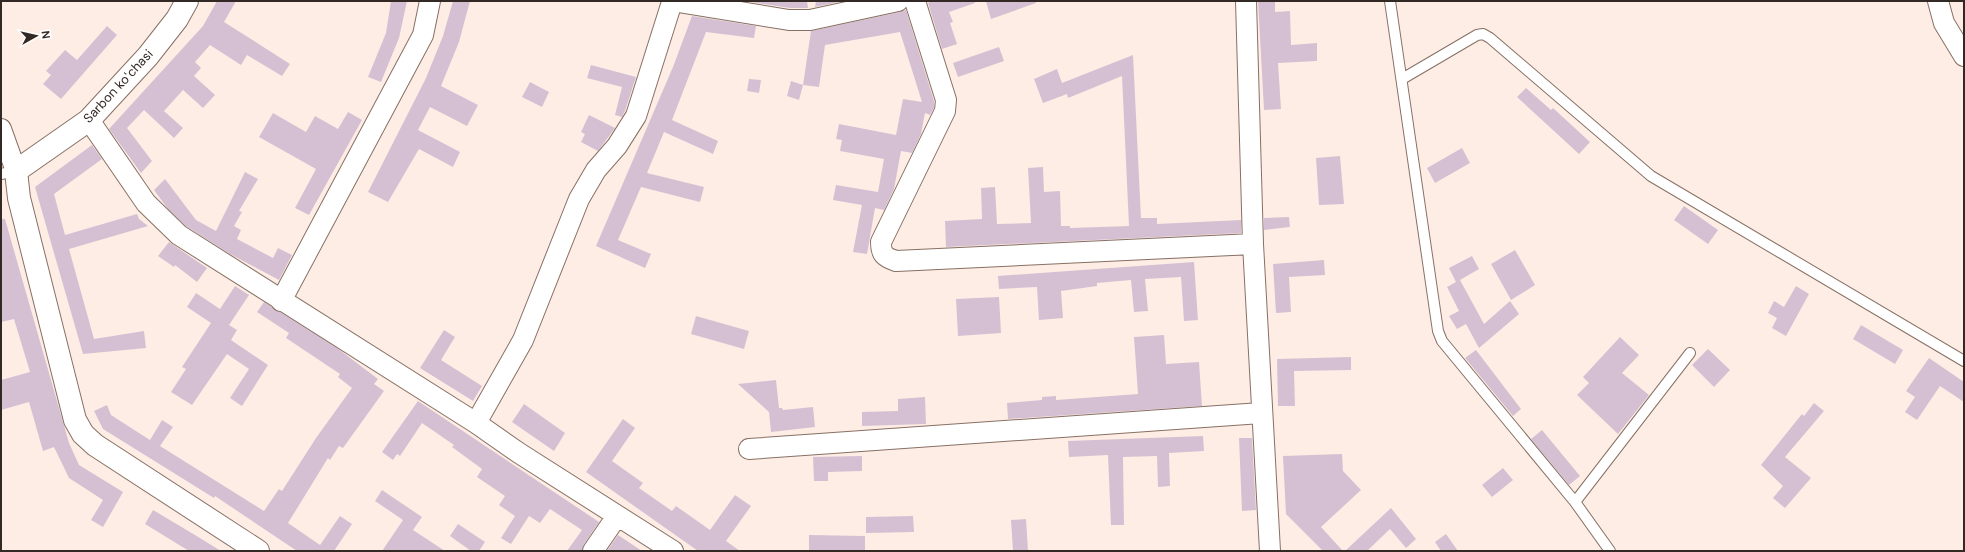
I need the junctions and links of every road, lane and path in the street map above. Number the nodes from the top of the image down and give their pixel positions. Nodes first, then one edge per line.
1 (187, 1) edge
2 (430, 1) edge
3 (898, 1) edge
4 (915, 1) edge
5 (1246, 1) edge
6 (1390, 1) edge
7 (1938, 1) edge
8 (672, 2) edge
9 (1964, 56) edge
10 (1402, 79) junction
11 (89, 120) junction
12 (1, 129) edge
13 (9, 173) edge
14 (1254, 244) junction
15 (280, 301) junction
16 (1690, 353) dead end
17 (1964, 361) edge
18 (1261, 413) junction
19 (476, 423) junction
20 (749, 449) dead end
21 (1575, 502) junction
22 (617, 516) junction
23 (258, 551) edge
24 (593, 551) edge
25 (673, 551) edge
26 (1270, 551) edge
27 (1610, 551) edge

1 - 11 street, Sarbon koʻchasi
2 - 15 street
3 - 8 street
4 - 14 street
5 - 14 street
6 - 10 lane
7 - 9 street
8 - 19 street
10 - 17 lane
10 - 21 lane
11 - 13 street, Sarbon koʻchasi
11 - 15 street
12 - 13 street
13 - 23 street
14 - 18 street
15 - 19 street
16 - 21 lane
18 - 20 street
18 - 26 street
19 - 22 street
21 - 27 lane
22 - 24 street
22 - 25 street

